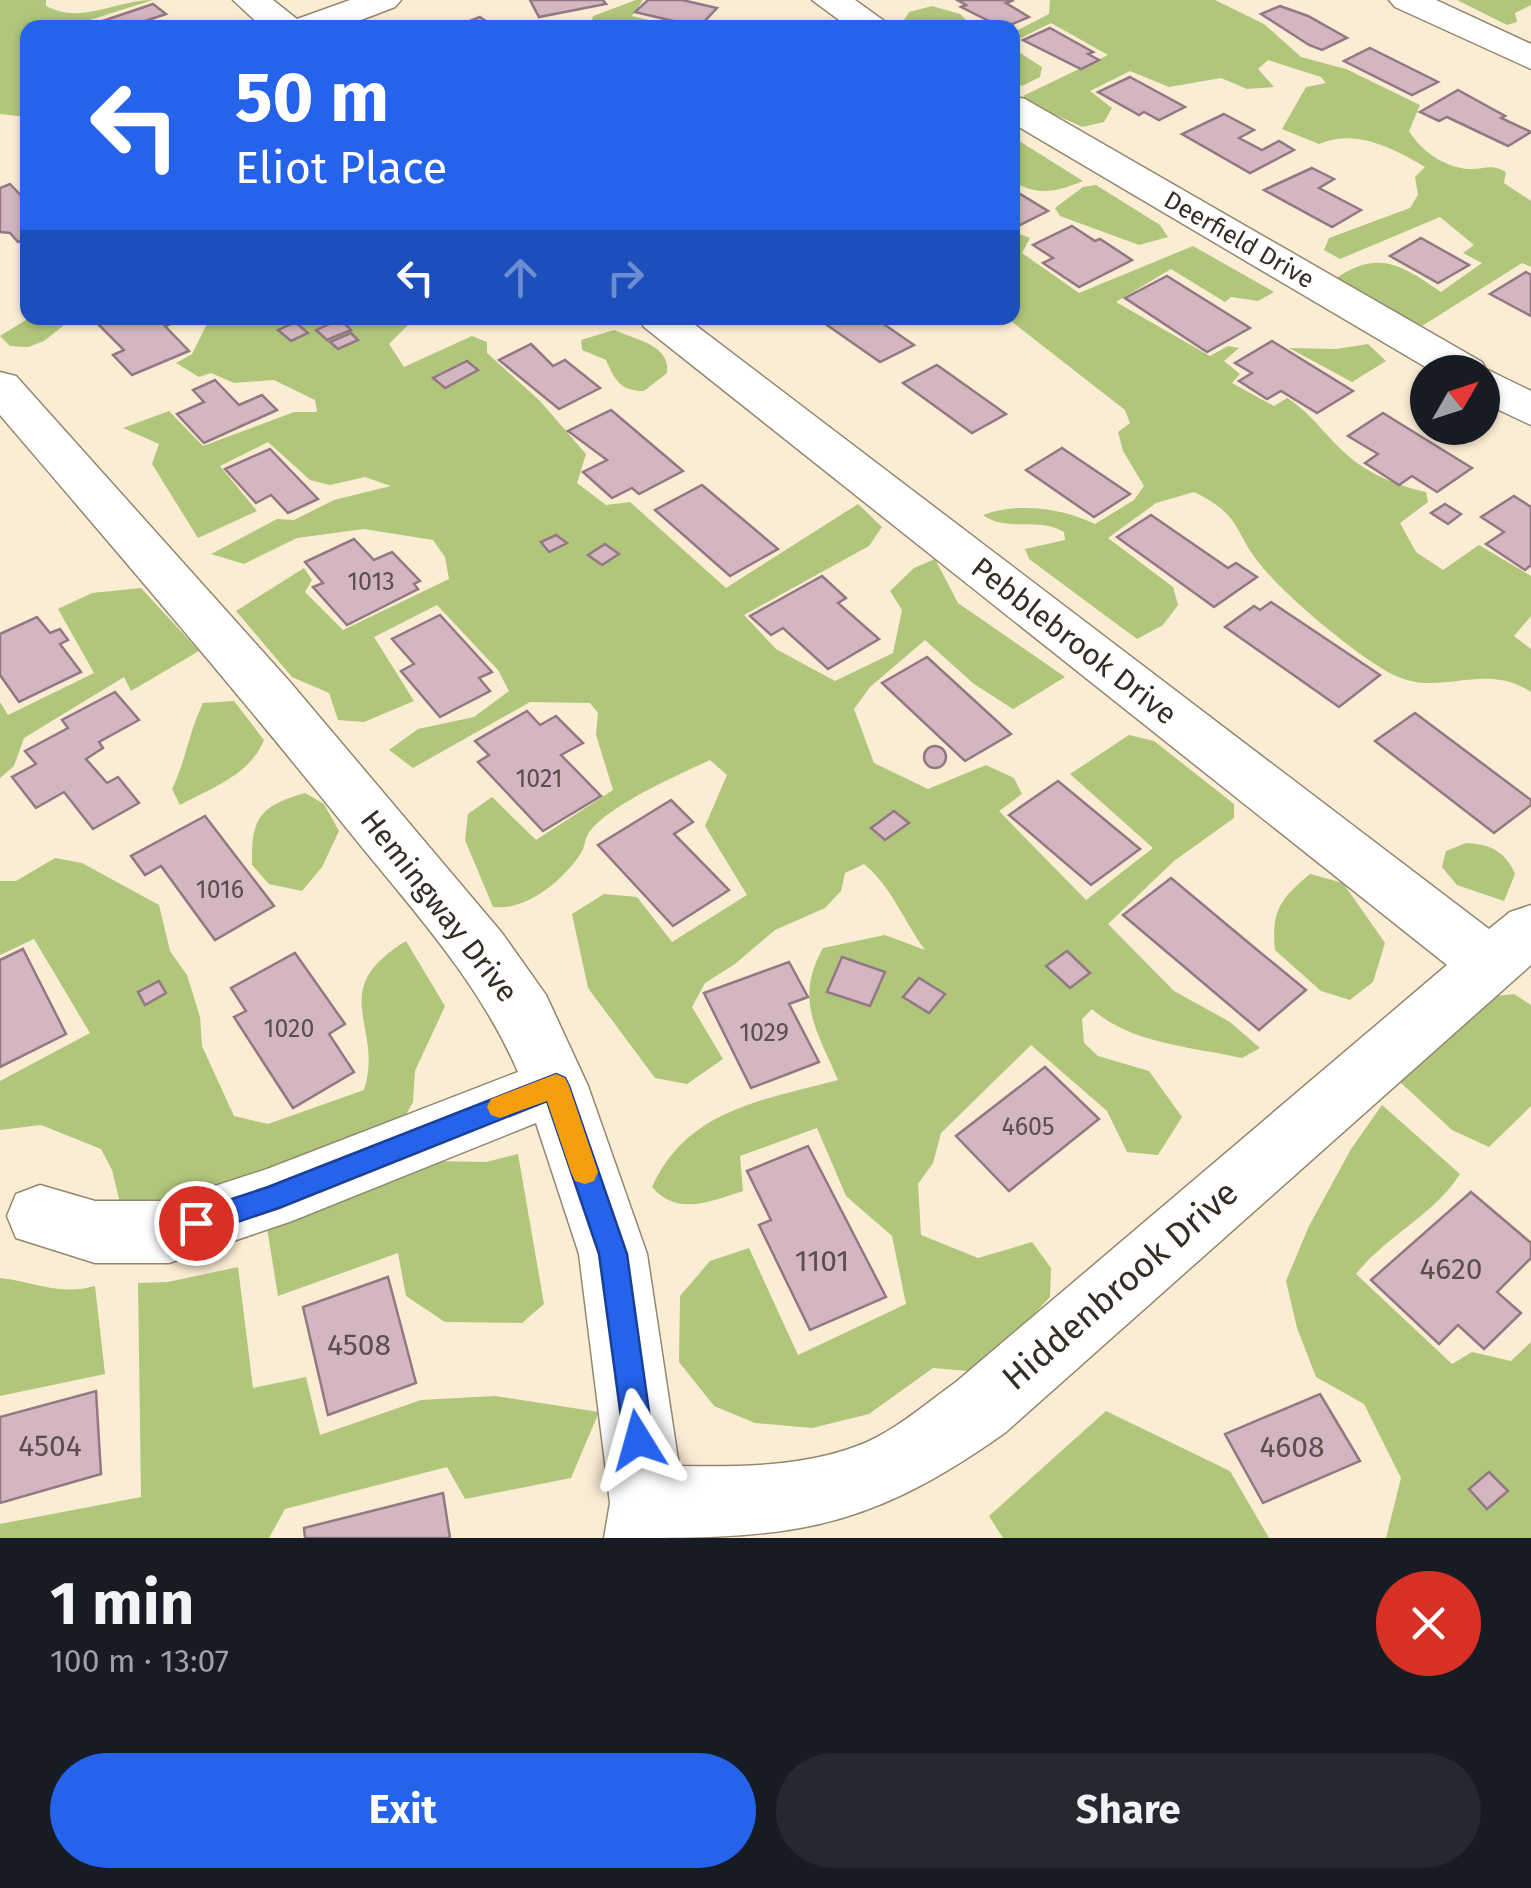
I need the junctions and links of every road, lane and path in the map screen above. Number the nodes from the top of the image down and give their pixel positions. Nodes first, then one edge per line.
1 (251, 0) edge
2 (383, 0) edge
3 (830, 0) edge
4 (1407, 0) edge
5 (276, 20) edge
6 (327, 20) edge
7 (863, 20) edge
8 (1531, 58) edge
9 (1020, 112) edge
10 (668, 325) edge
11 (1437, 355) edge
12 (0, 386) edge
13 (1500, 392) edge
14 (1531, 410) edge
15 (1510, 947) edge
16 (556, 1086) junction
17 (40, 1216) dead end
18 (644, 1520) edge

1 - 5 street
2 - 6 street
3 - 7 street
4 - 8 street
9 - 11 street, Deerfield Drive
10 - 15 street, Pebblebrook Drive
12 - 16 street, Hemingway Drive
13 - 14 street
15 - 18 street, Hiddenbrook Drive
16 - 17 street
16 - 18 street, Hemingway Drive

